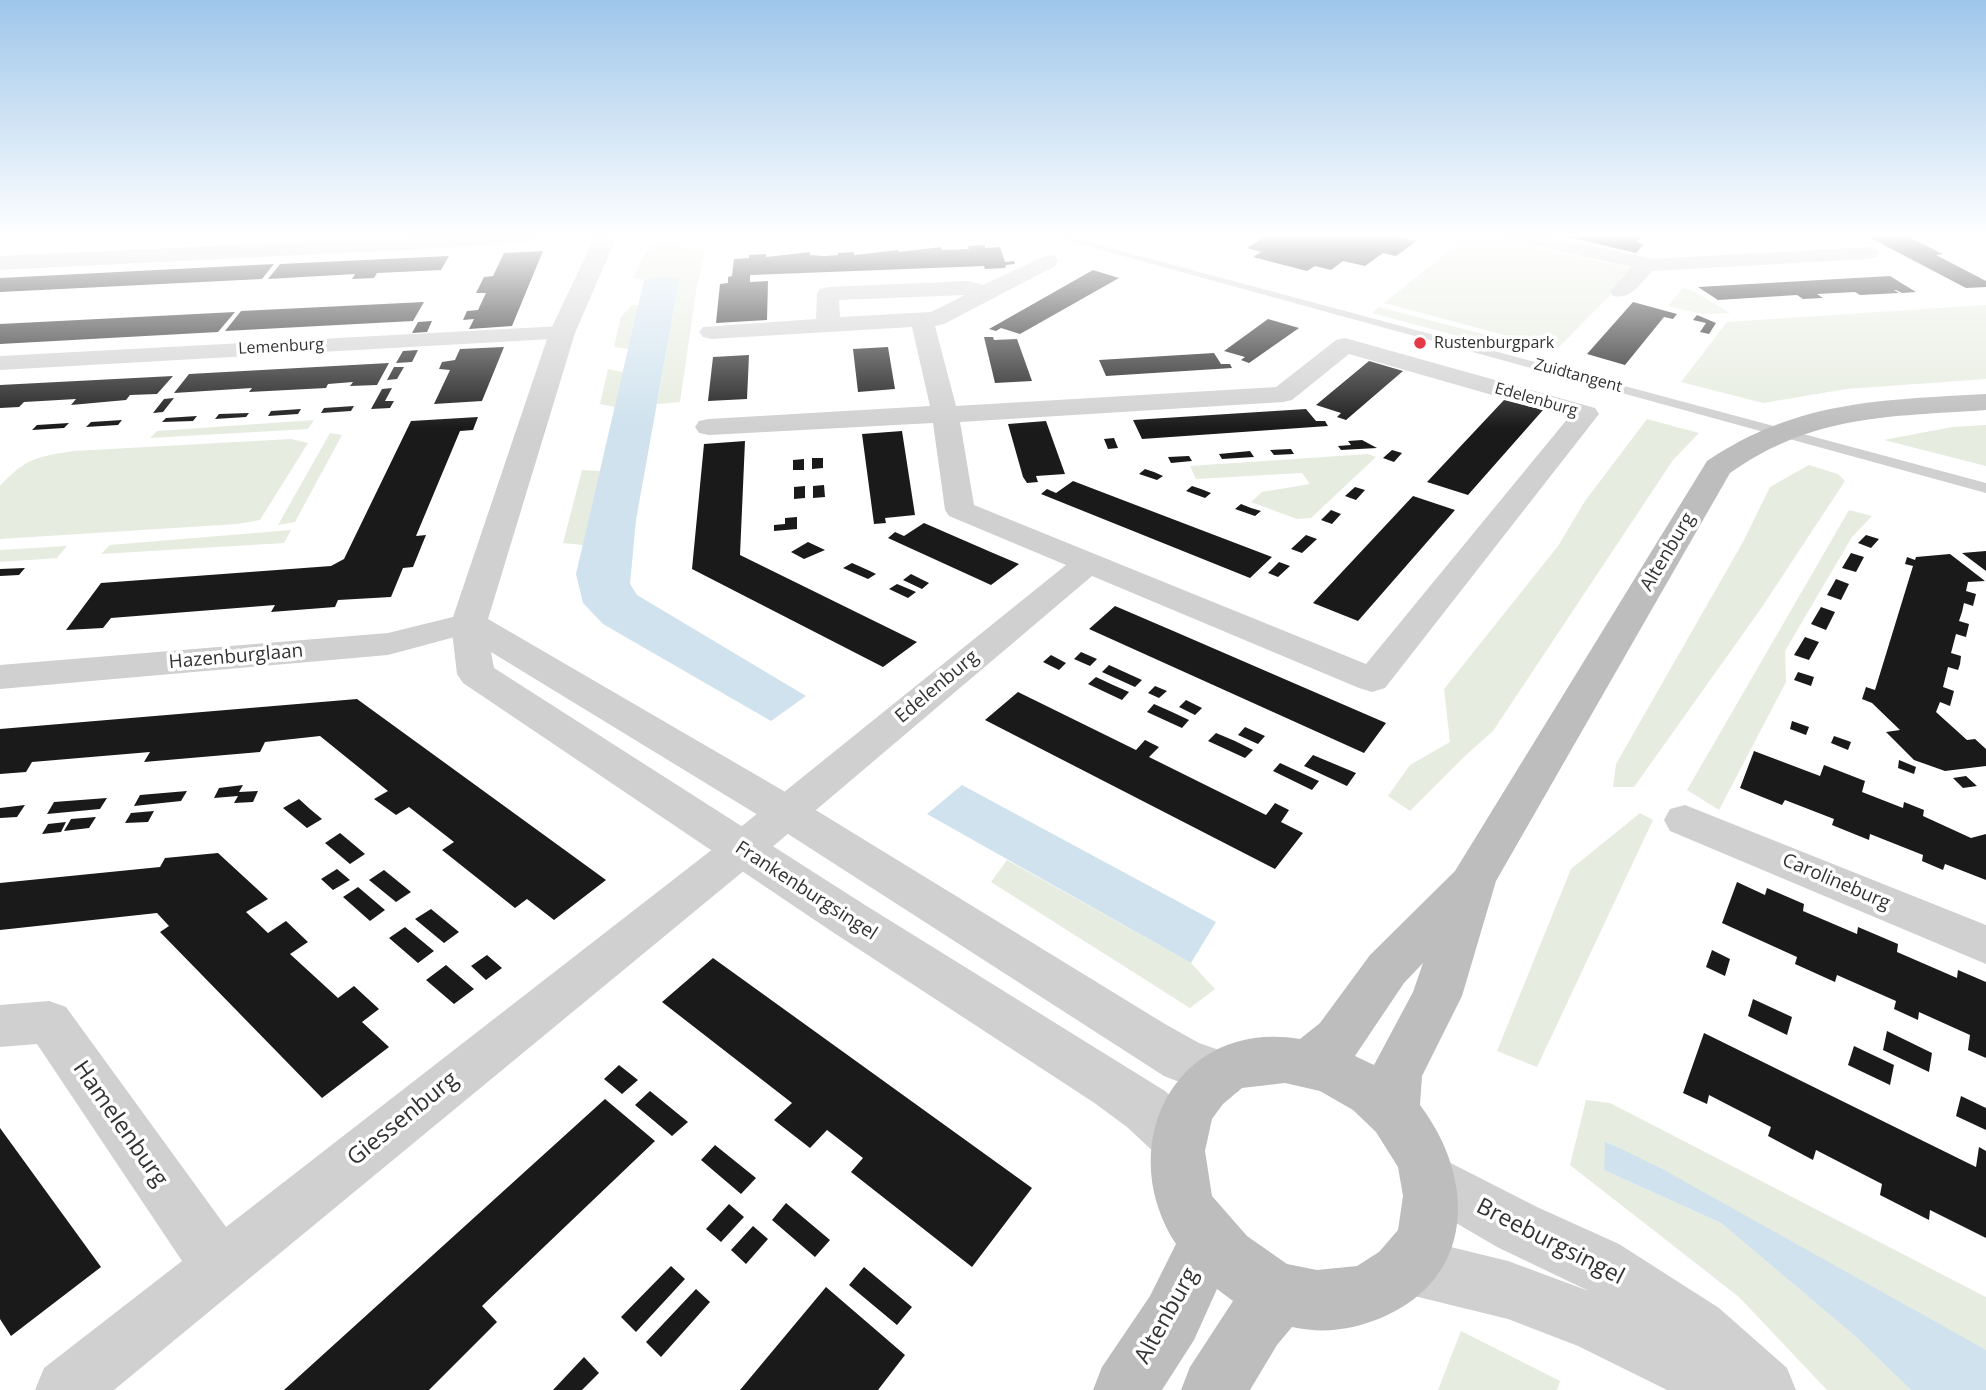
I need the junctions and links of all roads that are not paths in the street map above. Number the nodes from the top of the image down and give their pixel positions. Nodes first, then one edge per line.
1 (578, 299) edge
2 (828, 299) edge
3 (973, 299) edge
4 (1290, 299) edge
5 (922, 320) junction
6 (828, 326) junction
7 (711, 332) dead end
8 (562, 333) junction
9 (0, 363) edge
10 (1986, 401) edge
11 (945, 415) junction
12 (709, 427) dead end
13 (1986, 488) edge
14 (1089, 563) junction
15 (469, 623) junction
16 (0, 677) edge
17 (786, 812) junction
18 (1685, 820) dead end
19 (742, 849) junction
20 (1474, 879) junction
21 (1986, 945) edge
22 (0, 1026) edge
23 (1310, 1063) junction
24 (1220, 1074) junction
25 (1393, 1112) junction
26 (1177, 1138) junction
27 (1429, 1178) junction
28 (1208, 1242) junction
29 (219, 1266) junction
30 (1410, 1266) junction
31 (1281, 1293) junction
32 (65, 1390) edge
33 (1125, 1390) edge
34 (1213, 1390) edge
35 (1732, 1390) edge
36 (1765, 1390) edge

1 - 8 street, Frankenburgsingel
2 - 6 street
3 - 5 street
4 - 13 lane, Zuidtangent
5 - 6 street
5 - 11 street, Edelenburg
6 - 7 street
8 - 9 street, Lemenburg
8 - 15 street, Frankenburgsingel
10 - 20 main road, Altenburg
11 - 12 street, Edelenburg
11 - 14 street, Edelenburg
11 - 14 street, Edelenburg
14 - 17 street, Edelenburg
15 - 16 street, Hazenburglaan
15 - 17 street
15 - 19 street, Frankenburgsingel
17 - 19 street, Edelenburg
17 - 24 street
18 - 21 street, Carolineburg
19 - 26 street, Frankenburgsingel
19 - 29 street, Giessenburg
20 - 23 main road, Altenburg
20 - 25 main road, Altenburg
22 - 29 street, Hamelenburg
23 - 24 main road
23 - 25 main road
24 - 26 main road
25 - 27 main road
26 - 28 main road
27 - 30 main road
27 - 36 street, Breeburgsingel
28 - 31 main road
28 - 33 main road, Altenburg
29 - 32 street, Giessenburg
30 - 31 main road
30 - 35 street
31 - 34 main road

